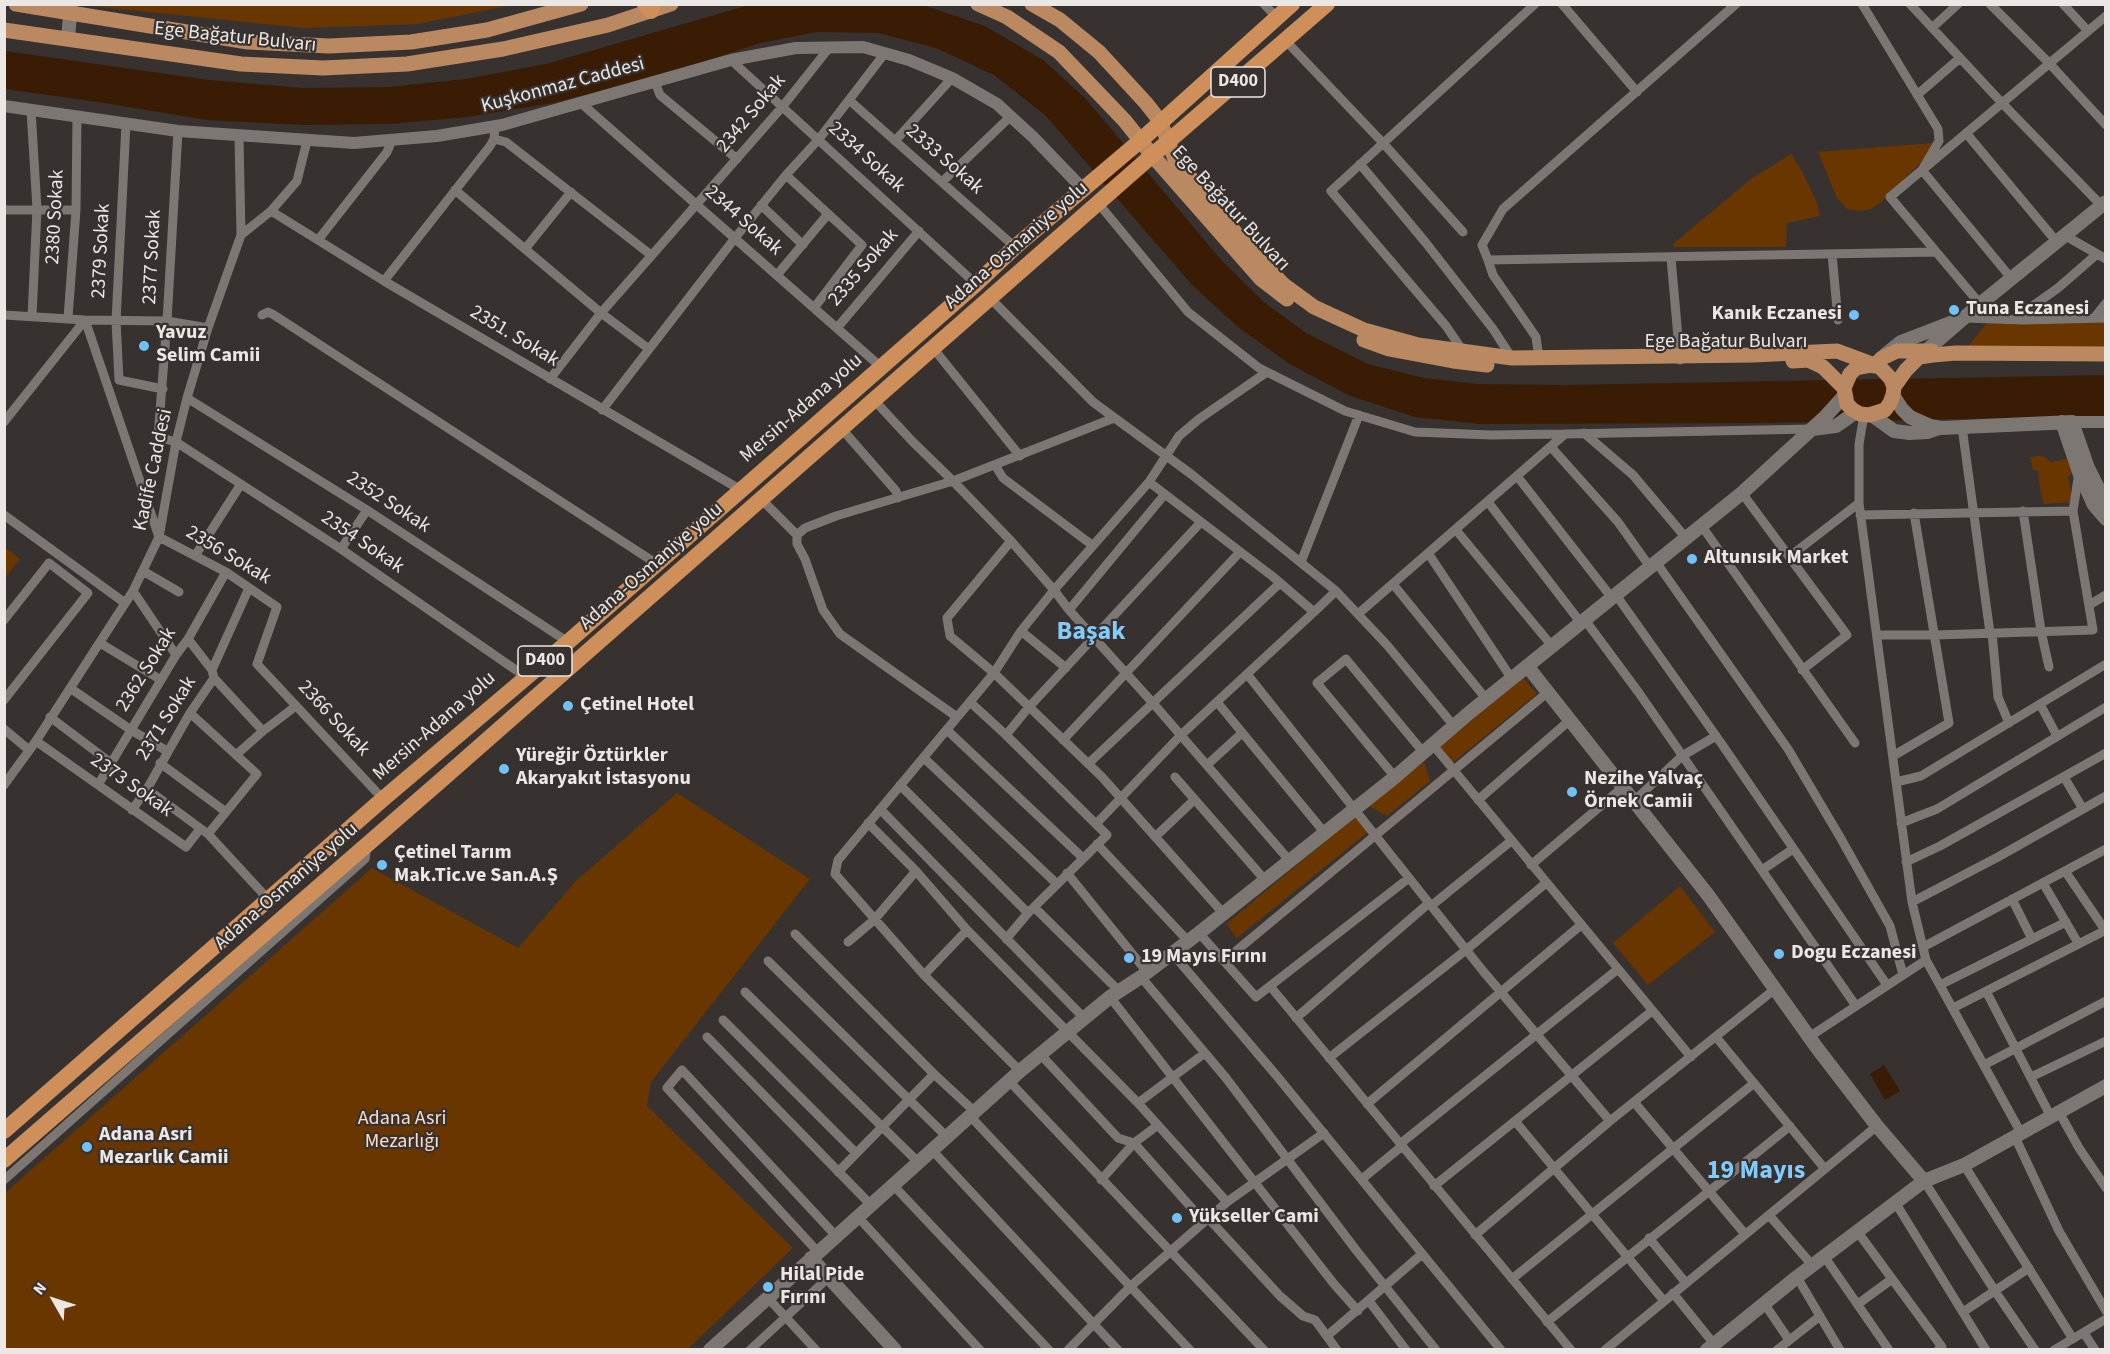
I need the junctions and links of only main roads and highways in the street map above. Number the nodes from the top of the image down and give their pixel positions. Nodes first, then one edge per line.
1 (16, 4) edge
2 (581, 4) edge
3 (671, 4) edge
4 (978, 4) edge
5 (1032, 4) edge
6 (1292, 4) edge
7 (1328, 4) edge
8 (649, 7) edge
9 (71, 9) edge
10 (4, 30) edge
11 (68, 38) junction
12 (1160, 121) junction
13 (1168, 141) junction
14 (1138, 143) junction
15 (1150, 157) junction
16 (1083, 189) joint
17 (2103, 204) edge
18 (1964, 318) junction
19 (1951, 329) junction
20 (1956, 353) junction
21 (1923, 354) junction
22 (2106, 354) edge
23 (1468, 358) junction
24 (1680, 359) junction
25 (1876, 363) junction
26 (1894, 391) junction
27 (1844, 392) junction
28 (1864, 414) junction
29 (2067, 422) junction
30 (1941, 428) junction
31 (1812, 429) junction
32 (2106, 504) edge
33 (2106, 519) edge
34 (1528, 667) junction
35 (2106, 1086) edge
36 (4, 1131) edge
37 (4, 1160) edge
38 (1924, 1181) junction
39 (815, 1255) junction
40 (1711, 1347) edge
41 (893, 1349) edge
42 (710, 1350) edge

1 - 9 main road, Ege Bağatur Bulvarı
2 - 9 main road, Ege Bağatur Bulvarı
3 - 8 main road, Ege Bağatur Bulvarı
4 - 14 main road, Ege Bağatur Bulvarı
5 - 12 main road, Ege Bağatur Bulvarı
6 - 12 highway, Adana-Osmaniye yolu / D400
7 - 13 highway, Adana-Osmaniye yolu / D400
8 - 11 main road, Ege Bağatur Bulvarı
9 - 11 main road
10 - 11 main road, Ege Bağatur Bulvarı
12 - 13 main road, Ege Bağatur Bulvarı
12 - 14 highway, Adana-Osmaniye yolu / D400
13 - 15 highway, Adana-Osmaniye yolu / D400
13 - 23 main road, Ege Bağatur Bulvarı
14 - 15 main road, Ege Bağatur Bulvarı
14 - 16 highway, Adana-Osmaniye yolu / D400
15 - 23 main road, Ege Bağatur Bulvarı
15 - 37 highway, Adana-Osmaniye yolu / D400
16 - 36 highway, Mersin-Adana yolu / D400
17 - 18 main road
18 - 19 main road
18 - 25 main road
19 - 20 main road
19 - 21 main road
20 - 21 main road
20 - 22 main road
21 - 25 main road
21 - 26 main road
23 - 24 main road, Ege Bağatur Bulvarı
23 - 24 main road, Ege Bağatur Bulvarı
24 - 25 main road, Ege Bağatur Bulvarı
24 - 27 main road, Ege Bağatur Bulvarı
25 - 26 main road
25 - 27 main road
26 - 28 main road
26 - 30 main road
27 - 28 main road
27 - 31 main road
28 - 30 main road
28 - 31 main road
29 - 30 main road
29 - 32 main road
29 - 33 main road
31 - 34 main road
34 - 38 main road
34 - 39 main road
35 - 38 main road
38 - 40 main road
39 - 41 main road
39 - 42 main road

